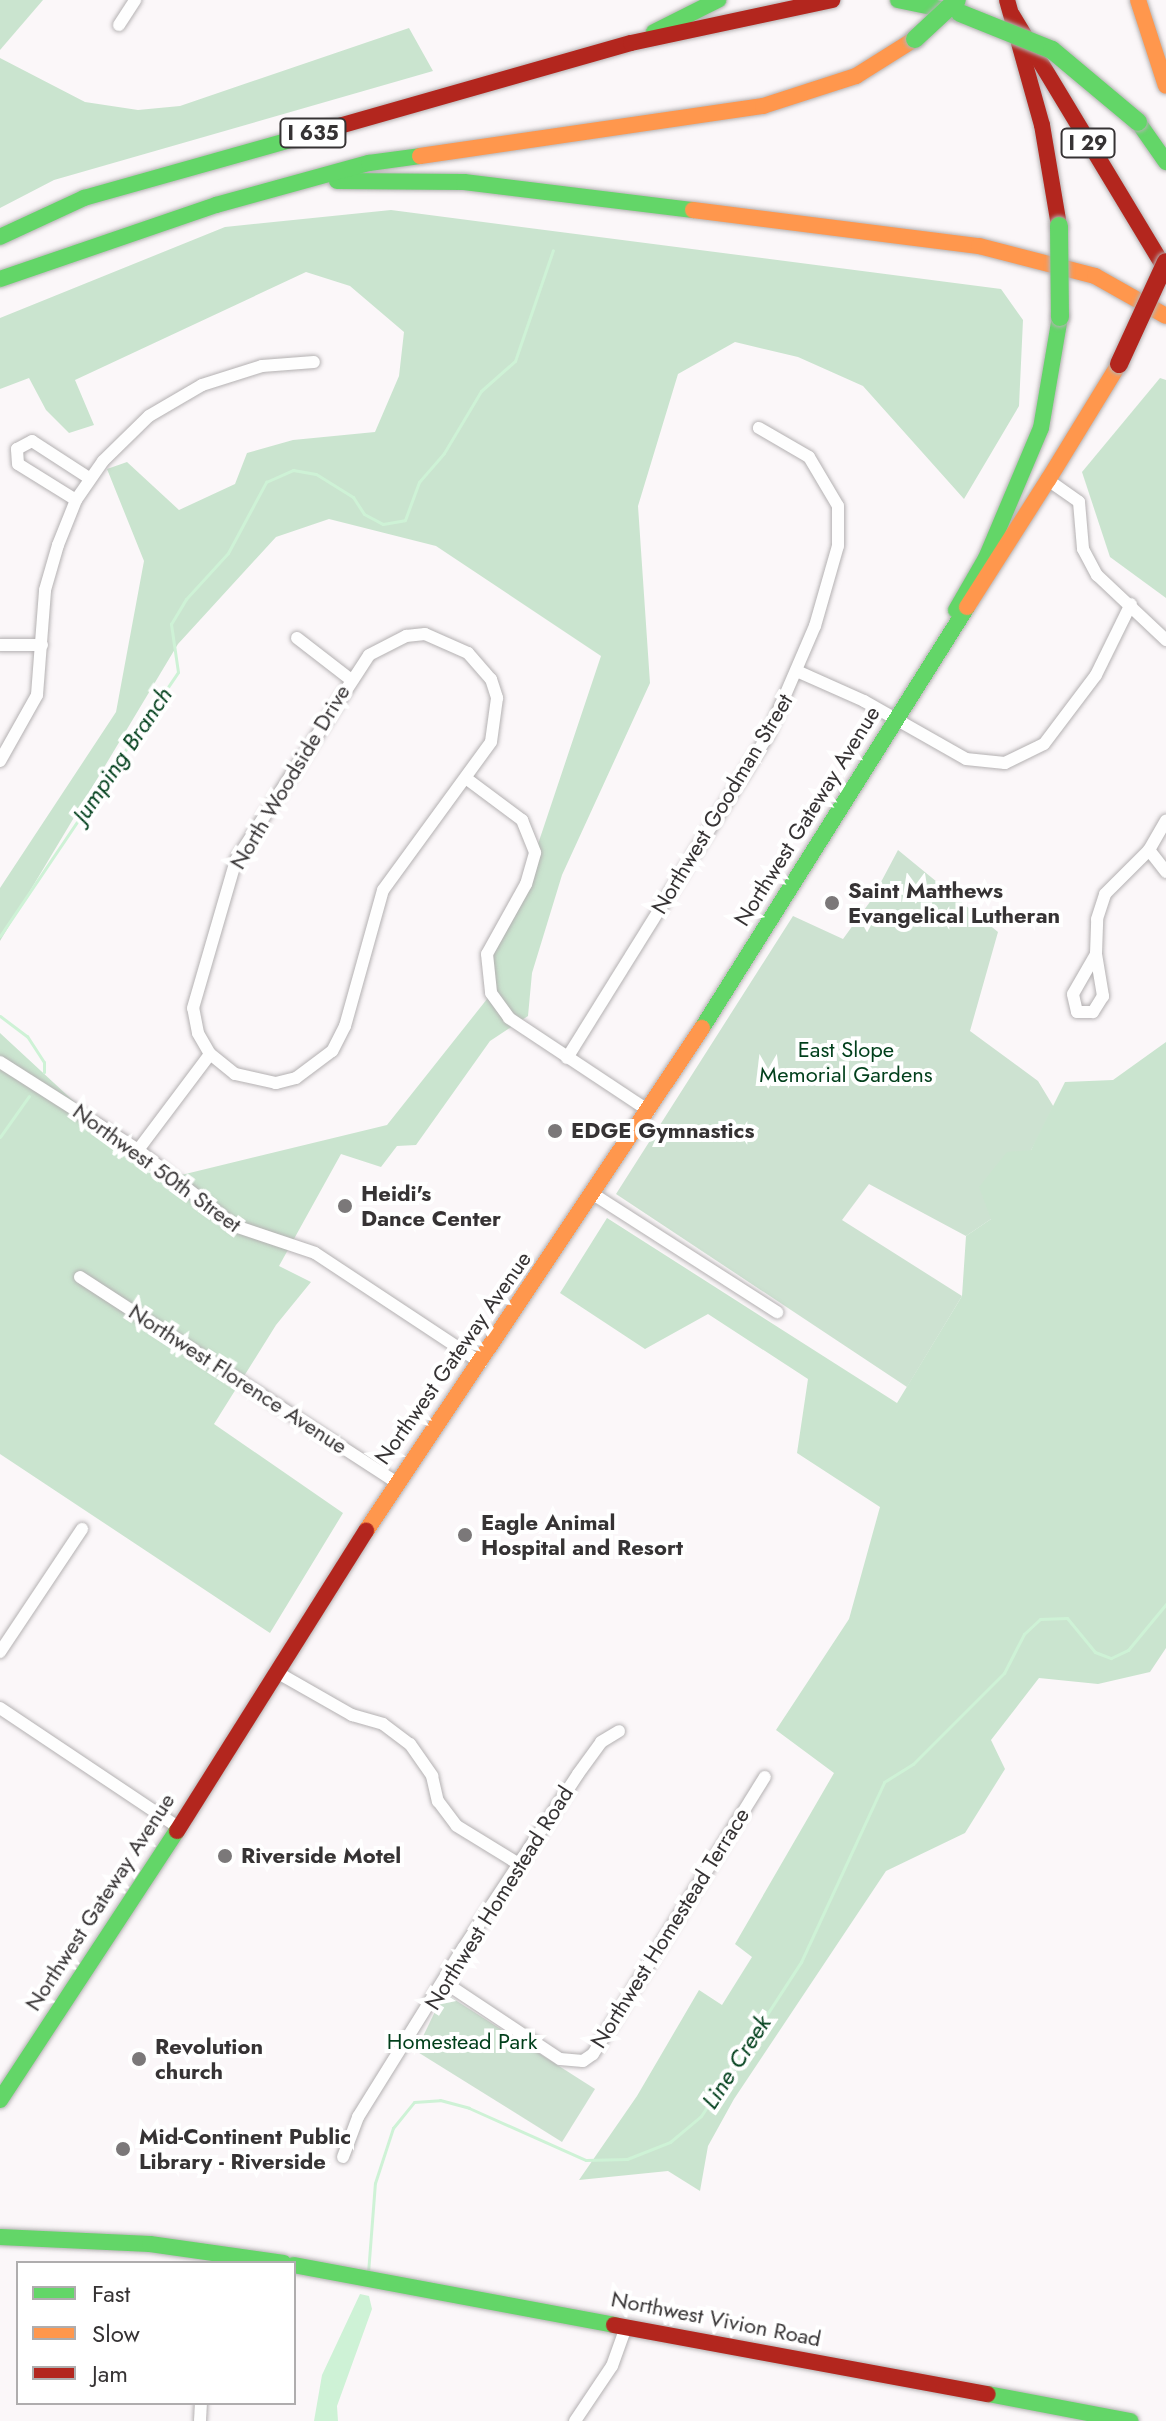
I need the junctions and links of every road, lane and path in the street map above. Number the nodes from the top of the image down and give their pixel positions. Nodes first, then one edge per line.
1 (135, 0) edge
2 (718, 0) edge
3 (832, 0) edge
4 (898, 0) edge
5 (1138, 0) edge
6 (959, 6) edge
7 (1010, 7) edge
8 (119, 25) dead end
9 (631, 43) junction
10 (1166, 86) edge
11 (1166, 162) edge
12 (304, 182) junction
13 (0, 237) edge
14 (1166, 262) edge
15 (1166, 270) edge
16 (0, 279) edge
17 (1166, 316) edge
18 (314, 362) dead end
19 (759, 428) dead end
20 (89, 478) junction
21 (1048, 480) junction
22 (76, 500) junction
23 (1131, 604) junction
24 (297, 638) dead end
25 (1166, 640) edge
26 (944, 642) junction
27 (0, 645) edge
28 (42, 645) junction
29 (799, 672) junction
30 (350, 679) junction
31 (895, 721) junction
32 (0, 761) edge
33 (467, 779) junction
34 (1166, 820) edge
35 (1149, 850) junction
36 (1166, 872) edge
37 (1096, 954) dead end
38 (210, 1054) junction
39 (567, 1058) junction
40 (0, 1062) edge
41 (649, 1111) junction
42 (138, 1150) junction
43 (593, 1194) junction
44 (80, 1277) dead end
45 (777, 1312) dead end
46 (481, 1363) junction
47 (396, 1482) junction
48 (82, 1529) dead end
49 (0, 1652) edge
50 (280, 1674) junction
51 (0, 1708) edge
52 (619, 1731) dead end
53 (765, 1777) dead end
54 (178, 1827) junction
55 (519, 1864) junction
56 (444, 1982) junction
57 (0, 2100) edge
58 (343, 2157) dead end
59 (0, 2237) edge
60 (233, 2259) edge
61 (258, 2261) edge
62 (296, 2265) edge
63 (626, 2327) junction
64 (1120, 2420) edge
65 (575, 2421) edge

1 - 8 street
2 - 9 main road
3 - 9 main road
4 - 6 main road
5 - 10 main road
6 - 11 main road, bridge
6 - 12 main road, bridge
7 - 15 main road, I 29
7 - 26 main road, Northwest Gateway Avenue, bridge
9 - 13 main road, I 635
12 - 16 main road
12 - 17 main road
14 - 21 main road, Northwest Gateway Avenue, bridge
18 - 20 street
19 - 29 street, Northwest Goodman Street
20 - 22 street
20 - 22 street
21 - 23 street
21 - 26 main road, Northwest Gateway Avenue
22 - 28 street
23 - 25 street
23 - 31 street
24 - 30 street
26 - 31 main road, Northwest Gateway Avenue
27 - 28 street
28 - 32 street
29 - 31 street
29 - 39 street, Northwest Goodman Street
30 - 33 street, North Woodside Drive
30 - 38 street, North Woodside Drive
31 - 41 main road, Northwest Gateway Avenue
33 - 38 street
33 - 39 street
34 - 35 street
35 - 36 street
35 - 37 street
38 - 42 street
39 - 41 street
40 - 42 street, Northwest 50th Street
41 - 43 main road, Northwest Gateway Avenue
42 - 46 street, Northwest 50th Street
43 - 45 street
43 - 46 main road, Northwest Gateway Avenue
44 - 47 street, Northwest Florence Avenue
46 - 47 main road, Northwest Gateway Avenue
47 - 50 main road, Northwest Gateway Avenue
48 - 49 street
50 - 54 main road, Northwest Gateway Avenue
50 - 55 street
51 - 54 street
52 - 55 street, Northwest Homestead Road
53 - 56 street, Northwest Homestead Terrace
54 - 57 main road, Northwest Gateway Avenue
55 - 56 street, Northwest Homestead Road
56 - 58 street, Northwest Homestead Road
59 - 60 main road
60 - 61 main road
62 - 63 main road, Northwest Vivion Road
63 - 64 main road, Northwest Vivion Road
63 - 65 street

